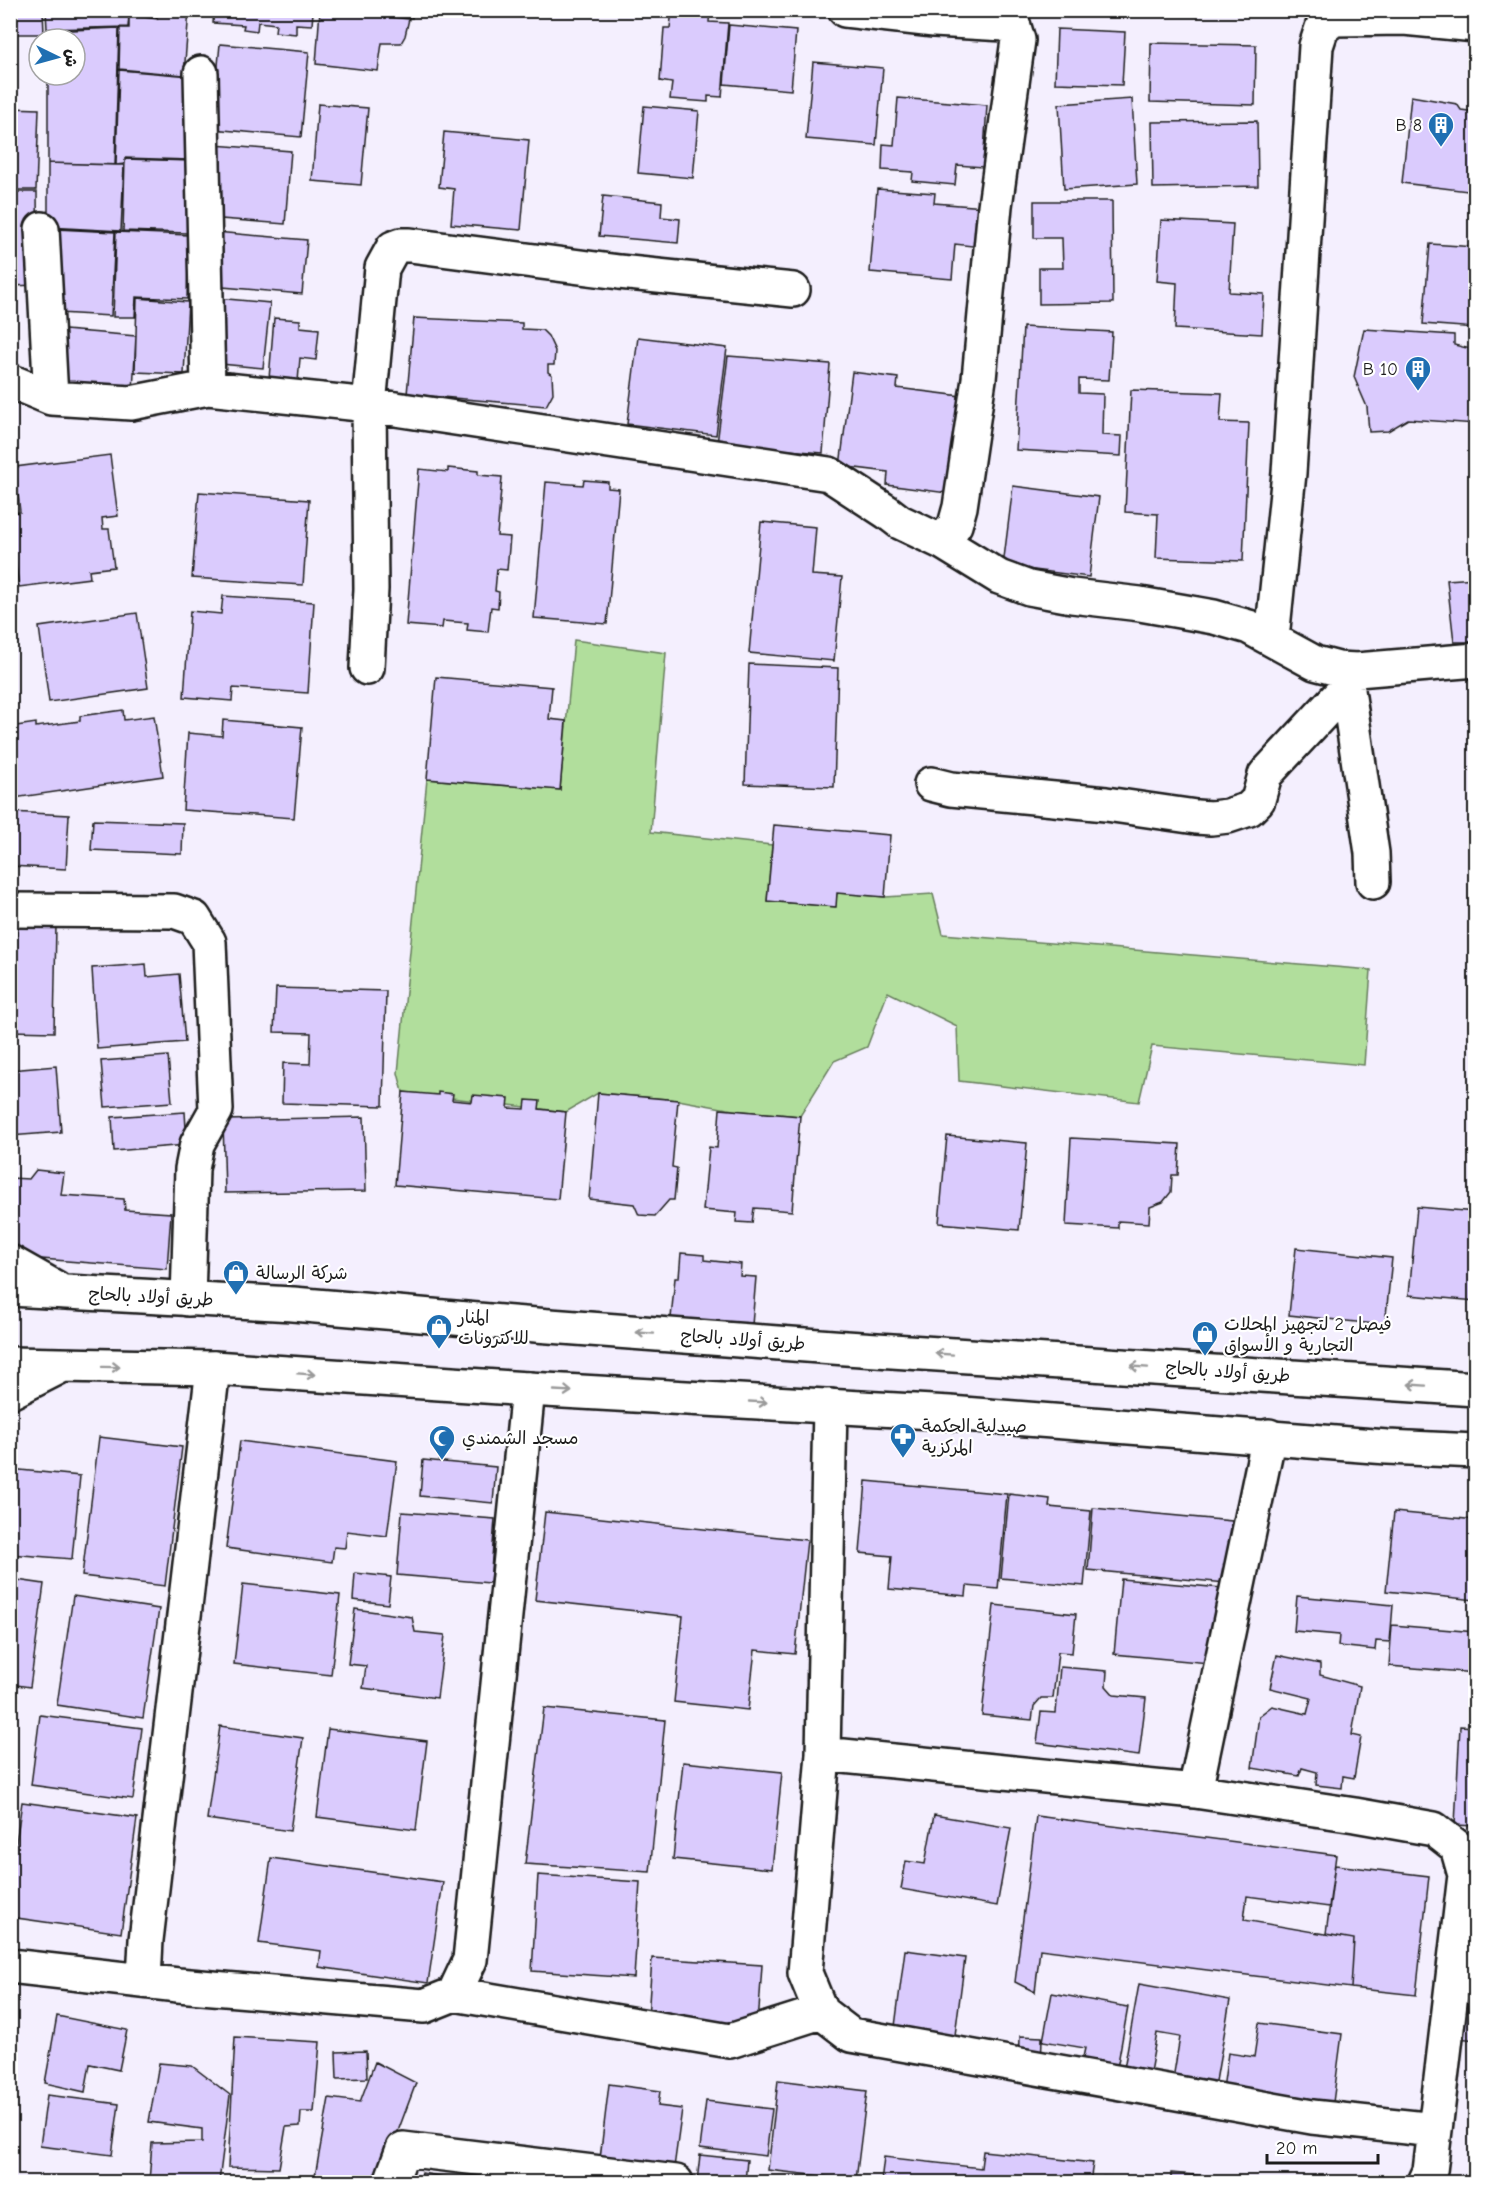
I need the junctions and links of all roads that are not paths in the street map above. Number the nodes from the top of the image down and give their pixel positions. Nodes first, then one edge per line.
1 (845, 10) edge
2 (1008, 17) edge
3 (1476, 25) edge
4 (201, 73) dead end
5 (42, 229) dead end
6 (793, 290) dead end
7 (10, 381) edge
8 (208, 388) junction
9 (51, 398) junction
10 (369, 405) junction
11 (942, 542) junction
12 (1272, 638) junction
13 (1476, 660) edge
14 (367, 668) dead end
15 (1346, 678) junction
16 (931, 784) dead end
17 (1373, 882) dead end
18 (10, 910) edge
19 (10, 1262) edge
20 (10, 1289) edge
21 (63, 1292) junction
22 (188, 1299) junction
23 (10, 1364) edge
24 (61, 1366) junction
25 (213, 1368) junction
26 (528, 1389) junction
27 (1476, 1389) edge
28 (10, 1392) edge
29 (830, 1406) junction
30 (1269, 1436) junction
31 (1476, 1451) edge
32 (823, 1754) junction
33 (1195, 1791) junction
34 (10, 1966) edge
35 (144, 1980) junction
36 (454, 1994) junction
37 (821, 2012) junction
38 (1435, 2130) junction
39 (392, 2182) edge
40 (676, 2182) edge
41 (1425, 2182) edge

1 - 2 street
2 - 11 street
3 - 12 street
4 - 8 street
5 - 9 street
6 - 10 street
7 - 9 street
8 - 9 street
8 - 10 street
10 - 11 street
10 - 14 street
11 - 12 street
12 - 15 street
13 - 15 street
15 - 16 street
15 - 17 street
18 - 22 street
19 - 21 street
20 - 21 street, طريق أولاد بالحاج
21 - 22 street, طريق أولاد بالحاج
27 -> 22 street, طريق أولاد بالحاج
23 - 24 street
24 -> 25 street
24 - 28 street
25 -> 26 street
25 - 35 street
26 -> 29 street
26 - 36 street
29 - 30 street
29 - 32 street
30 - 31 street
30 - 33 street
32 - 33 street
32 - 37 street
33 - 38 street
34 - 35 street
35 - 36 street
36 - 37 street
37 - 38 street
38 - 41 street
39 - 40 street

